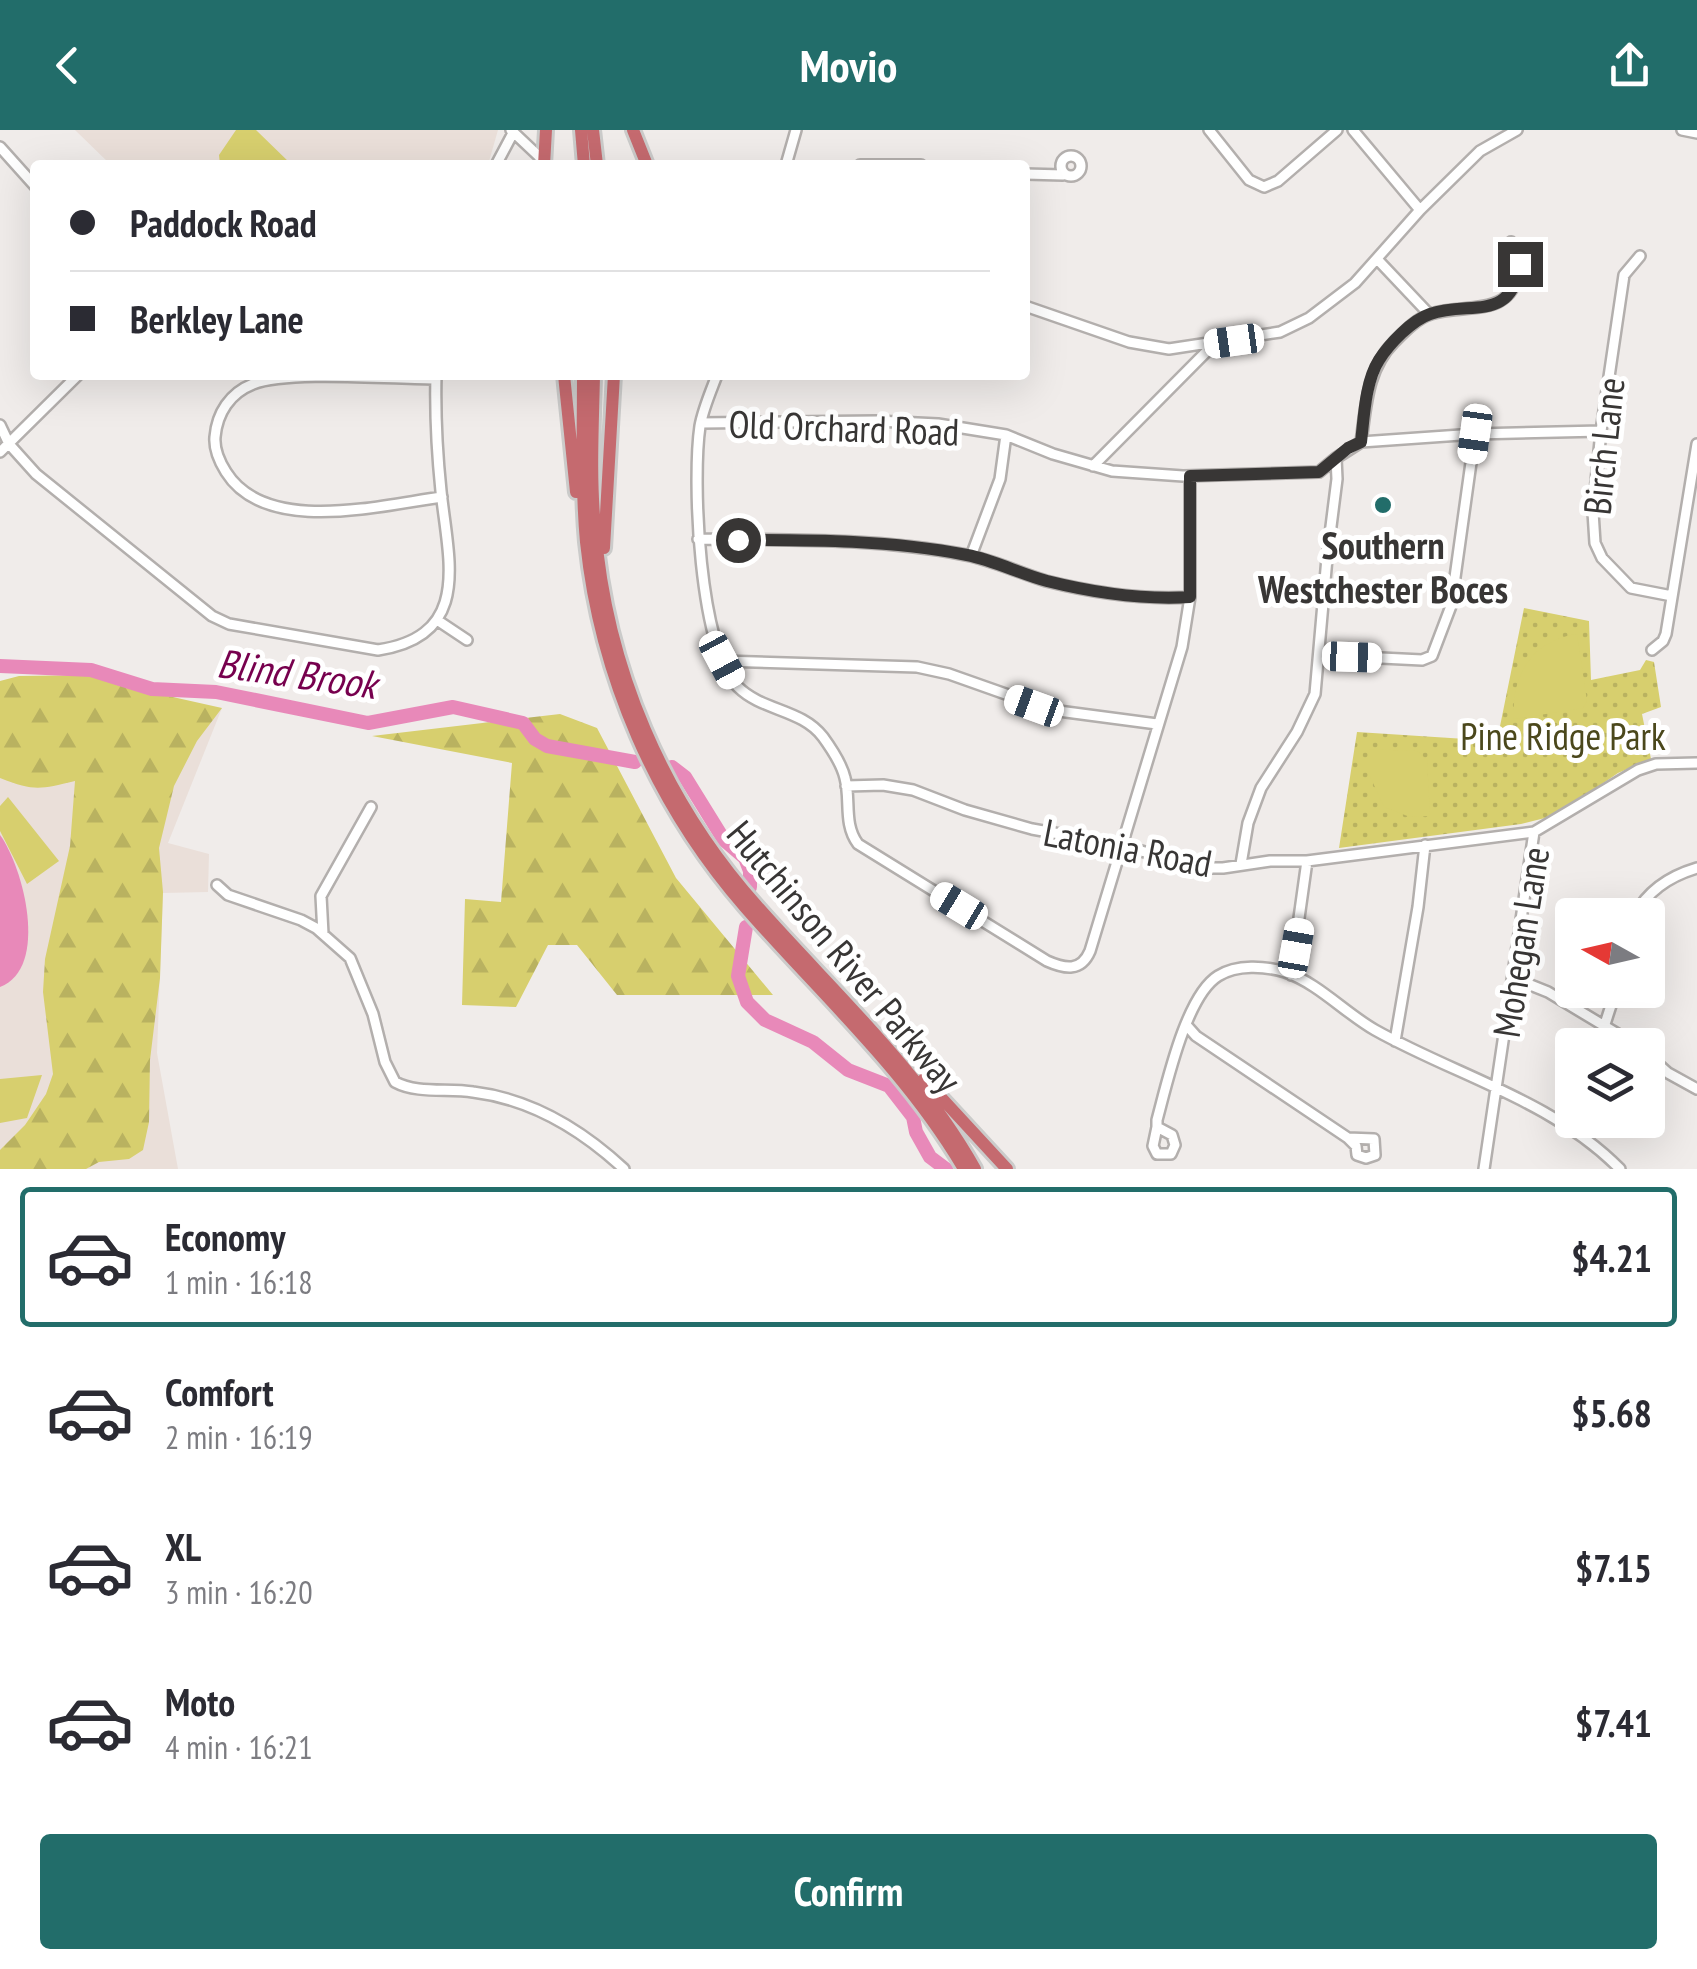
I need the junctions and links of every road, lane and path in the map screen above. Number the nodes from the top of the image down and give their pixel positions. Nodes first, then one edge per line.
1 (546, 130) edge
2 (582, 130) edge
3 (593, 130) edge
4 (634, 130) edge
5 (796, 130) edge
6 (1209, 130) edge
7 (1337, 130) edge
8 (1353, 130) edge
9 (1517, 130) edge
10 (1682, 130) edge
11 (512, 131) edge
12 (1697, 133) edge
13 (0, 147) edge
14 (498, 160) edge
15 (542, 160) edge
16 (546, 160) edge
17 (584, 160) edge
18 (596, 160) edge
19 (644, 160) edge
20 (787, 160) edge
21 (1030, 174) edge
22 (1063, 175) dead end
23 (30, 180) edge
24 (1420, 210) junction
25 (1511, 242) dead end
26 (1640, 256) dead end
27 (1377, 259) junction
28 (1030, 308) edge
29 (1428, 314) junction
30 (1214, 344) junction
31 (73, 380) edge
32 (276, 380) edge
33 (436, 380) edge
34 (565, 380) edge
35 (583, 380) edge
36 (594, 380) edge
37 (614, 380) edge
38 (715, 380) edge
39 (700, 423) junction
40 (0, 426) edge
41 (1600, 431) junction
42 (1475, 434) junction
43 (1006, 435) junction
44 (1361, 442) junction
45 (9, 444) junction
46 (1697, 444) edge
47 (0, 452) edge
48 (1336, 458) junction
49 (1093, 466) junction
50 (1190, 476) junction
51 (442, 497) junction
52 (698, 539) junction
53 (971, 556) junction
54 (1672, 596) junction
55 (1190, 597) junction
56 (598, 612) junction
57 (437, 620) junction
58 (468, 640) dead end
59 (1652, 650) dead end
60 (1320, 656) junction
61 (620, 660) junction
62 (722, 660) junction
63 (1158, 724) junction
64 (1697, 763) edge
65 (846, 786) junction
66 (371, 808) dead end
67 (1534, 832) junction
68 (1121, 845) junction
69 (1425, 845) junction
70 (1308, 861) junction
71 (1241, 864) junction
72 (1697, 868) edge
73 (217, 884) dead end
74 (1647, 898) edge
75 (322, 934) junction
76 (1292, 974) junction
77 (1513, 978) junction
78 (840, 997) junction
79 (1610, 1008) edge
80 (1605, 1024) junction
81 (1188, 1027) junction
82 (1611, 1028) edge
83 (1395, 1041) junction
84 (1665, 1070) edge
85 (1496, 1087) junction
86 (1697, 1089) edge
87 (1157, 1127) dead end
88 (1348, 1138) dead end
89 (967, 1167) edge
90 (624, 1169) edge
91 (1007, 1169) edge
92 (1484, 1169) edge
93 (1620, 1169) edge

1 - 16 highway
2 - 17 highway
3 - 18 highway
4 - 19 highway
5 - 20 street
6 - 7 street
8 - 24 street
9 - 24 street
10 - 12 street
11 - 14 street
11 - 15 street
13 - 23 street
21 - 22 street
24 - 27 street
25 - 29 street
26 - 41 street, Birch Lane
27 - 29 street
27 - 30 street
28 - 30 street
29 - 44 street
30 - 49 street
31 - 45 street
32 - 51 street
33 - 51 street
34 - 56 highway
35 - 56 highway, Hutchinson River Parkway
36 - 61 highway, Hutchinson River Parkway
37 - 61 highway
38 - 39 street
39 - 43 street, Old Orchard Road
39 - 52 street
40 - 45 street
41 - 42 street
41 - 54 street, Birch Lane
42 - 44 street
42 - 60 street
43 - 49 street, Old Orchard Road
43 - 53 street
44 - 48 street, Old Orchard Road
45 - 47 street
45 - 57 street
46 - 54 street
48 - 50 street, Old Orchard Road
48 - 60 street
49 - 50 street, Old Orchard Road
50 - 55 street
51 - 57 street
52 - 53 street
52 - 62 street
53 - 55 street
54 - 59 street
55 - 63 street
56 - 89 highway, Hutchinson River Parkway
57 - 58 street
60 - 71 street
61 - 78 highway, Hutchinson River Parkway
62 - 63 street
62 - 65 street
63 - 68 street
64 - 67 street, Mohegan Lane
65 - 68 street, Latonia Road
65 - 68 street
66 - 75 street
67 - 69 street, Latonia Road
67 - 77 street, Mohegan Lane
68 - 71 street, Latonia Road
69 - 70 street, Latonia Road
69 - 83 street
70 - 71 street, Latonia Road
70 - 76 street
72 - 74 street
73 - 75 street
75 - 90 street
76 - 81 street
76 - 83 street
77 - 80 street
77 - 85 street, Mohegan Lane
78 - 89 highway, Hutchinson River Parkway
78 - 91 highway
79 - 80 street
80 - 82 street
81 - 87 street
81 - 88 street
83 - 85 street
84 - 86 street
85 - 92 street, Mohegan Lane
85 - 93 street

